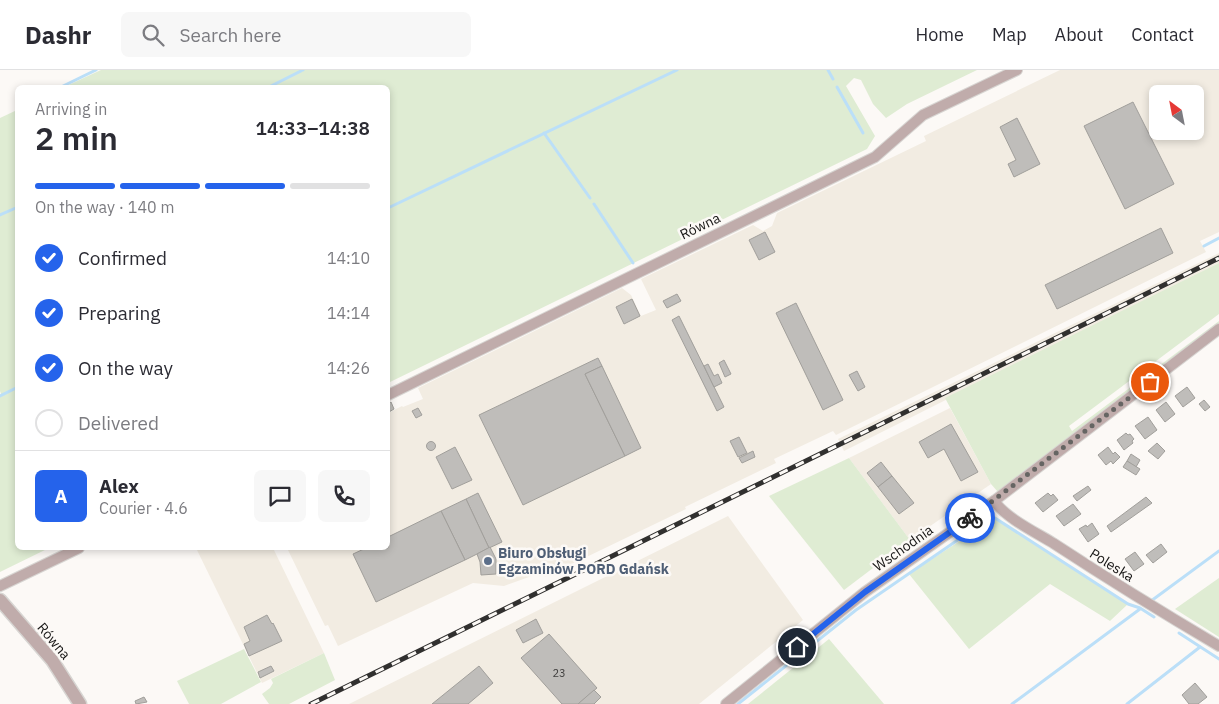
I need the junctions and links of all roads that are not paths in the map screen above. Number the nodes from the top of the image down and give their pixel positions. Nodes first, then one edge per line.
1 (1017, 70) edge
2 (1219, 329) edge
3 (390, 394) edge
4 (994, 501) junction
5 (75, 550) edge
6 (0, 586) edge
7 (0, 600) edge
8 (1219, 646) edge
9 (80, 704) edge
10 (726, 704) edge

1 - 3 street, Równa
2 - 4 street, Wschodnia
4 - 8 street, Poleska
4 - 10 street, Wschodnia
5 - 6 street
7 - 9 street, Równa

